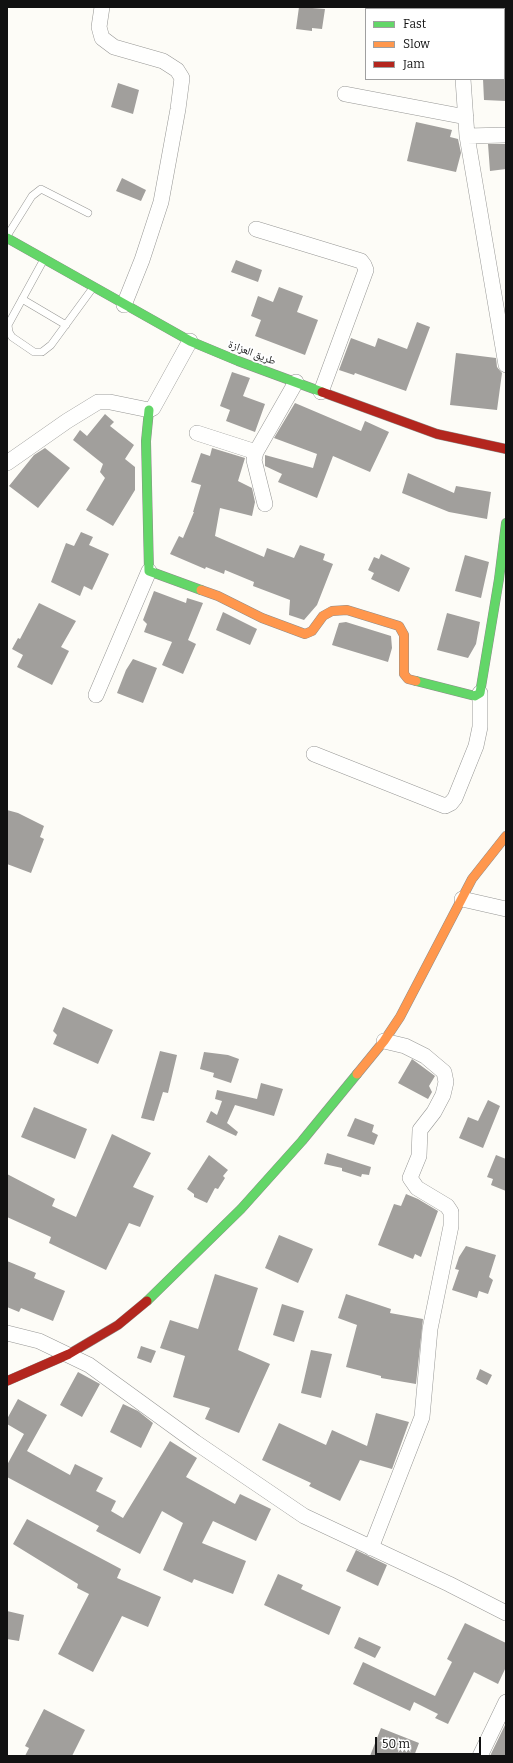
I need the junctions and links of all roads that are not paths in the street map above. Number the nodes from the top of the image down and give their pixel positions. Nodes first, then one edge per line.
1 (102, 7) edge
2 (463, 80) edge
3 (344, 94) dead end
4 (466, 118) junction
5 (506, 135) edge
6 (467, 136) junction
7 (88, 214) dead end
8 (256, 229) dead end
9 (7, 237) edge
10 (44, 259) junction
11 (94, 287) junction
12 (22, 299) junction
13 (124, 304) junction
14 (66, 325) junction
15 (190, 341) junction
16 (506, 365) edge
17 (296, 382) junction
18 (321, 392) junction
19 (149, 410) junction
20 (197, 433) dead end
21 (506, 450) edge
22 (256, 452) junction
23 (7, 463) edge
24 (265, 504) dead end
25 (506, 523) edge
26 (149, 571) junction
27 (480, 692) junction
28 (96, 695) dead end
29 (314, 754) dead end
30 (506, 836) edge
31 (462, 900) junction
32 (506, 909) edge
33 (384, 1041) junction
34 (7, 1333) edge
35 (69, 1354) junction
36 (7, 1381) edge
37 (371, 1548) junction
38 (506, 1613) edge
39 (506, 1702) edge
40 (480, 1756) edge

1 - 13 street
2 - 4 street
3 - 4 street
4 - 6 street
5 - 6 street
6 - 16 street
7 - 9 lane
8 - 18 street
9 - 10 street, طريق العزازة
10 - 11 street, طريق العزازة
10 - 12 lane
11 - 13 street, طريق العزازة
11 - 14 lane
12 - 14 lane
12 - 14 lane
13 - 15 street, طريق العزازة
15 - 17 street, طريق العزازة
15 - 19 street
17 - 18 street, طريق العزازة
17 - 22 street
18 - 21 street, طريق العزازة
19 - 23 street
19 - 26 street
20 - 22 street
22 - 24 street
25 - 27 street
26 - 27 street
26 - 28 street
27 - 29 street
30 - 31 street
31 - 32 street
31 - 33 street
33 - 35 street
33 - 37 street
34 - 35 street
35 - 36 street
35 - 37 street
37 - 38 street
39 - 40 street

